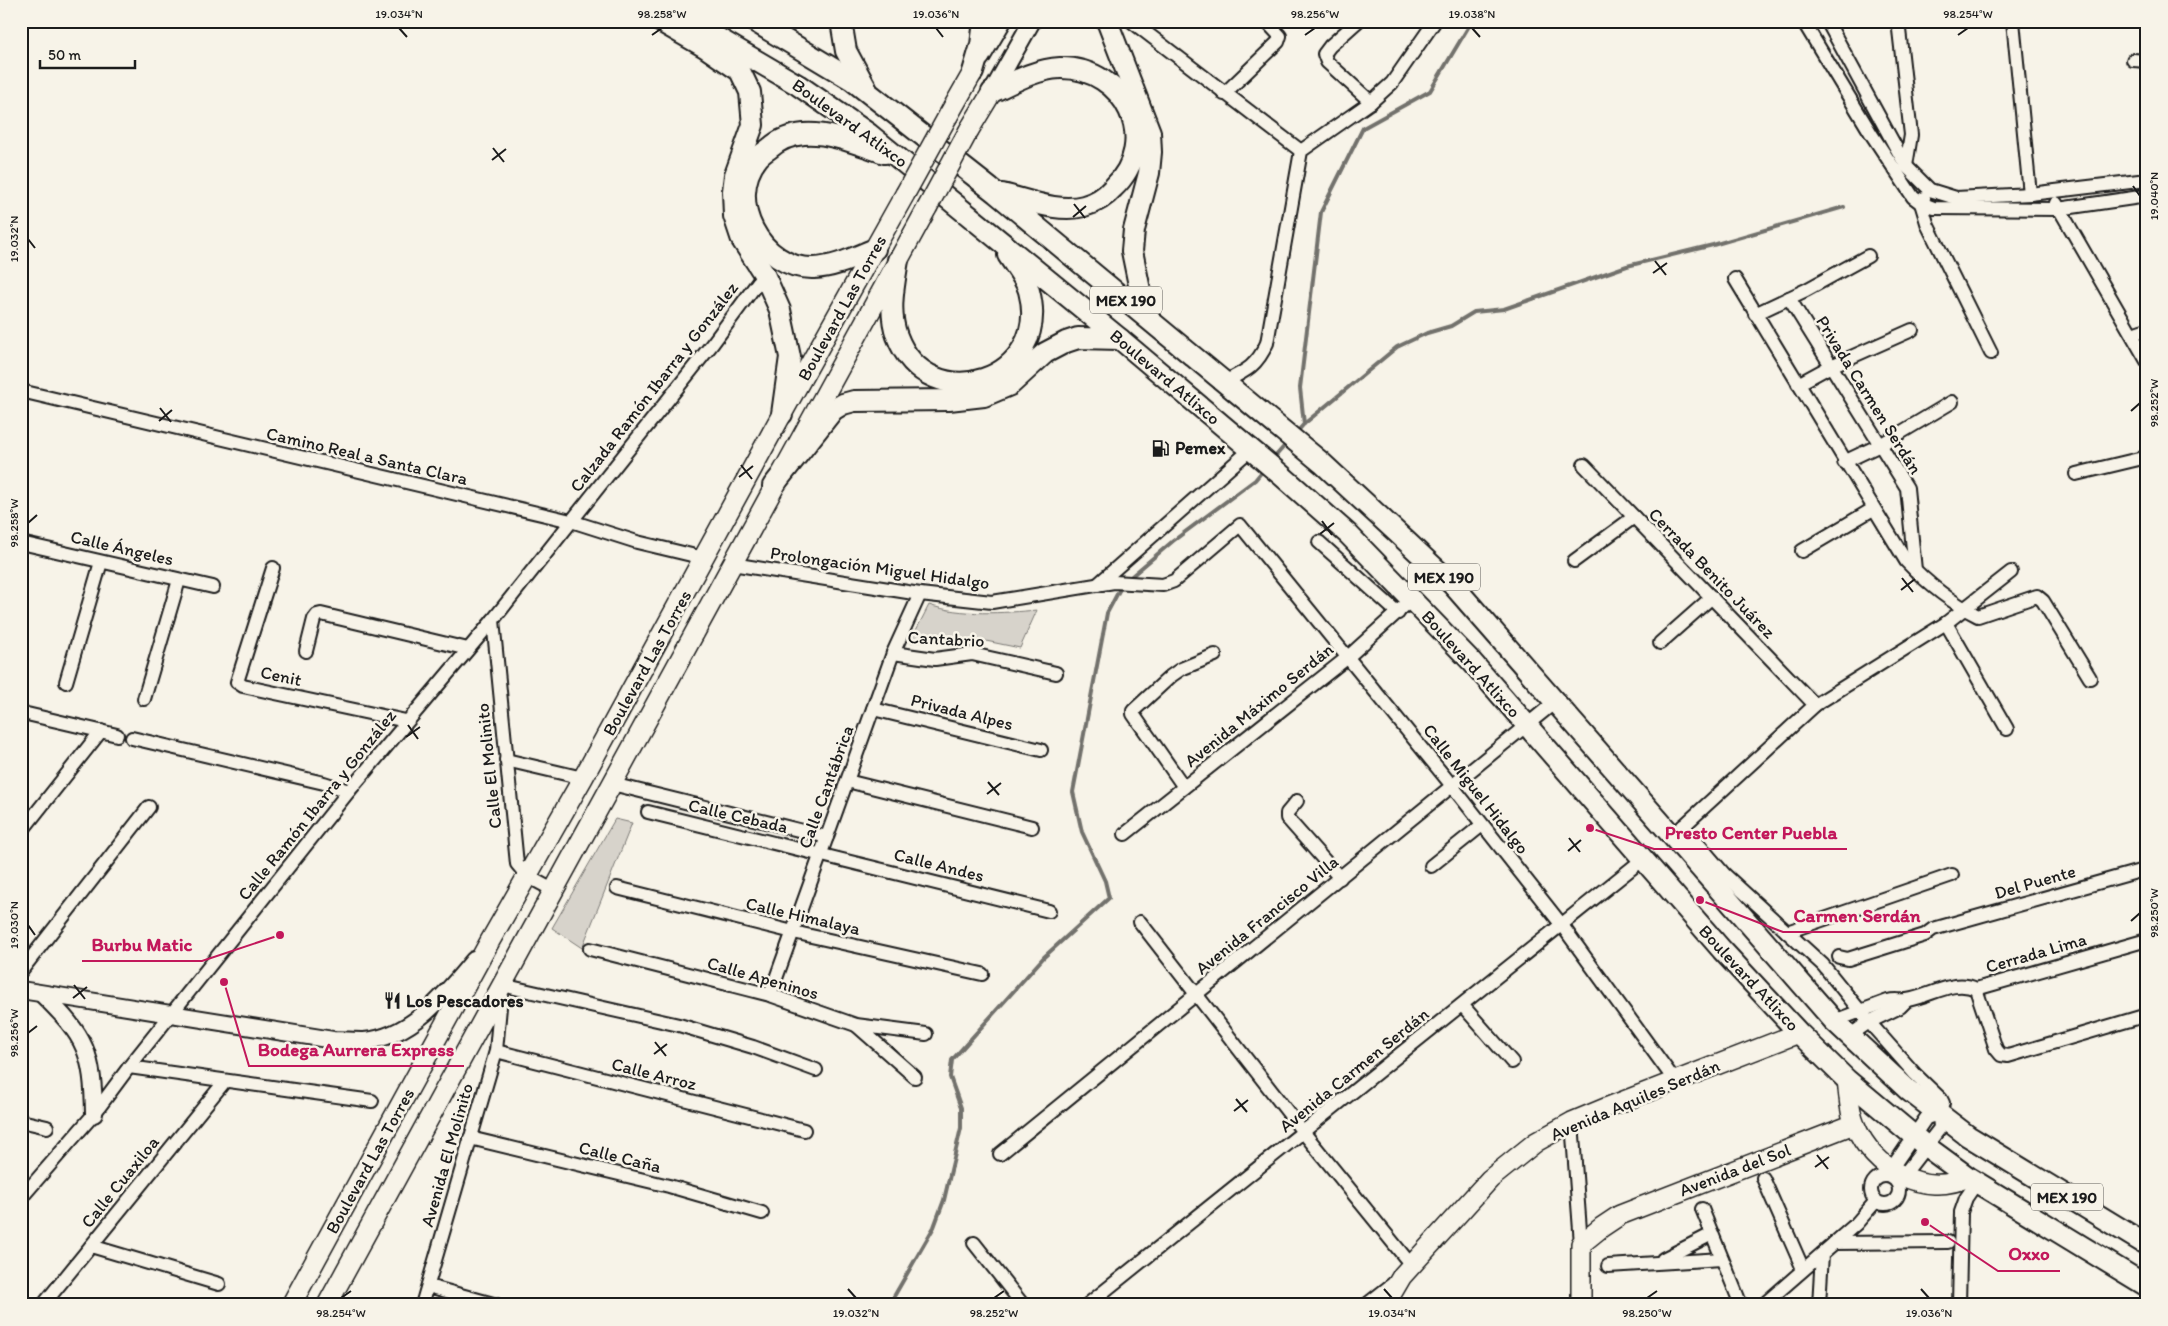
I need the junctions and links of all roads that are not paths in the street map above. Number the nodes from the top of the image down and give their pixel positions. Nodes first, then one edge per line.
1 (660, 21) edge
2 (689, 21) edge
3 (754, 21) edge
4 (841, 21) edge
5 (984, 21) edge
6 (1003, 21) edge
7 (1032, 21) edge
8 (1107, 21) edge
9 (1131, 21) edge
10 (1266, 21) edge
11 (1358, 21) edge
12 (1436, 21) edge
13 (1803, 21) edge
14 (1827, 21) edge
15 (1898, 21) edge
16 (2013, 21) edge
17 (2133, 60) dead end
18 (2147, 60) edge
19 (973, 72) junction
20 (868, 92) junction
21 (992, 92) junction
22 (1224, 94) junction
23 (1371, 102) junction
24 (1301, 151) junction
25 (902, 159) junction
26 (1906, 166) junction
27 (2147, 180) edge
28 (1930, 190) junction
29 (2050, 192) junction
30 (996, 193) junction
31 (2030, 194) junction
32 (2147, 196) edge
33 (1921, 204) junction
34 (2058, 209) junction
35 (995, 237) junction
36 (875, 249) junction
37 (1868, 256) dead end
38 (898, 260) junction
39 (764, 274) junction
40 (1734, 279) dead end
41 (1789, 298) junction
42 (1755, 314) junction
43 (1149, 319) junction
44 (2147, 329) edge
45 (1912, 330) dead end
46 (2132, 334) junction
47 (1120, 339) junction
48 (1991, 353) dead end
49 (2147, 361) edge
50 (1831, 366) junction
51 (1224, 382) junction
52 (1798, 384) junction
53 (21, 391) edge
54 (1952, 402) dead end
55 (782, 414) junction
56 (1880, 445) junction
57 (1253, 452) junction
58 (2147, 457) edge
59 (1844, 462) junction
60 (1584, 465) dead end
61 (2076, 474) dead end
62 (773, 486) junction
63 (1874, 509) junction
64 (1634, 517) junction
65 (571, 521) junction
66 (1240, 525) joint
67 (1320, 542) dead end
68 (22, 544) edge
69 (1802, 551) dead end
70 (704, 558) junction
71 (1574, 561) dead end
72 (102, 562) junction
73 (732, 564) junction
74 (273, 568) dead end
75 (1915, 570) junction
76 (2011, 572) dead end
77 (179, 580) junction
78 (1097, 585) junction
79 (213, 587) dead end
80 (920, 594) junction
81 (1712, 598) junction
82 (1405, 606) junction
83 (1965, 609) junction
84 (493, 620) junction
85 (1946, 623) junction
86 (1660, 643) dead end
87 (468, 649) junction
88 (306, 651) dead end
89 (893, 654) junction
90 (1215, 655) dead end
91 (1348, 657) junction
92 (1056, 673) dead end
93 (2090, 678) dead end
94 (66, 682) dead end
95 (144, 698) dead end
96 (1556, 702) junction
97 (1815, 705) junction
98 (873, 709) junction
99 (21, 715) edge
100 (406, 721) junction
101 (1527, 726) junction
102 (2008, 729) dead end
103 (101, 731) junction
104 (117, 735) dead end
105 (132, 738) dead end
106 (1041, 750) dead end
107 (506, 760) junction
108 (583, 778) junction
109 (847, 782) junction
110 (612, 784) junction
111 (1184, 787) junction
112 (1453, 787) junction
113 (349, 791) junction
114 (1297, 801) dead end
115 (149, 807) dead end
116 (648, 812) dead end
117 (1482, 825) junction
118 (1032, 827) dead end
119 (1678, 831) junction
120 (21, 832) edge
121 (1125, 834) dead end
122 (826, 837) junction
123 (1696, 852) junction
124 (820, 853) junction
125 (1642, 860) junction
126 (1431, 866) dead end
127 (2147, 869) edge
128 (1952, 875) dead end
129 (527, 876) junction
130 (1340, 878) junction
131 (617, 888) dead end
132 (553, 890) junction
133 (1049, 911) dead end
134 (1140, 922) dead end
135 (1561, 924) junction
136 (793, 932) junction
137 (1787, 932) junction
138 (2147, 940) edge
139 (490, 941) junction
140 (590, 949) dead end
141 (1823, 965) junction
142 (21, 971) edge
143 (982, 974) dead end
144 (502, 984) junction
145 (1976, 989) junction
146 (21, 990) edge
147 (42, 994) junction
148 (770, 995) junction
149 (1196, 995) junction
150 (1906, 1000) junction
151 (1462, 1006) junction
152 (1860, 1012) junction
153 (171, 1015) junction
154 (2147, 1015) edge
155 (1834, 1021) junction
156 (1869, 1022) junction
157 (856, 1026) junction
158 (1799, 1033) junction
159 (926, 1034) dead end
160 (1849, 1036) junction
161 (496, 1051) junction
162 (1512, 1062) dead end
163 (129, 1067) junction
164 (816, 1070) dead end
165 (915, 1077) dead end
166 (1847, 1080) junction
167 (225, 1081) junction
168 (1676, 1081) junction
169 (372, 1101) dead end
170 (94, 1114) junction
171 (1939, 1114) junction
172 (21, 1121) edge
173 (1572, 1122) junction
174 (1854, 1124) junction
175 (47, 1127) dead end
176 (804, 1130) dead end
177 (1304, 1133) junction
178 (470, 1138) junction
179 (1920, 1142) junction
180 (1000, 1154) dead end
181 (1895, 1176) junction
182 (1764, 1178) dead end
183 (1972, 1180) junction
184 (21, 1198) edge
185 (1876, 1201) junction
186 (1702, 1210) dead end
187 (762, 1213) dead end
188 (1712, 1234) junction
189 (1948, 1242) dead end
190 (1834, 1243) junction
191 (974, 1244) dead end
192 (1581, 1244) junction
193 (91, 1246) junction
194 (2147, 1246) edge
195 (1822, 1254) junction
196 (1722, 1258) junction
197 (1658, 1262) junction
198 (1608, 1266) dead end
199 (1803, 1269) junction
200 (1407, 1271) junction
201 (218, 1284) dead end
202 (428, 1286) junction
203 (2147, 1286) edge
204 (43, 1305) edge
205 (291, 1305) edge
206 (327, 1305) edge
207 (422, 1305) edge
208 (497, 1305) edge
209 (1023, 1305) edge
210 (1087, 1305) edge
211 (1366, 1305) edge
212 (1385, 1305) edge
213 (1581, 1305) edge
214 (1741, 1305) edge
215 (1763, 1305) edge
216 (1819, 1305) edge
217 (1959, 1305) edge

1 - 39 main road
2 - 25 main road, Boulevard Atlixco / MEX 190
3 - 20 main road, Boulevard Atlixco / MEX 190
4 - 20 main road
5 - 19 main road
6 - 19 street, Boulevard Las Torres
7 - 21 street, Boulevard Las Torres
8 - 43 main road
9 - 22 street
10 - 22 street
11 - 23 street
12 - 23 street
13 - 33 street
14 - 26 street
15 - 26 street
16 - 31 street
17 - 18 street
19 - 36 main road, Boulevard Las Torres, bridge
20 - 30 main road, Boulevard Atlixco / MEX 190
21 - 30 main road
21 - 38 main road, Boulevard Las Torres, bridge
22 - 24 street
23 - 24 street
24 - 51 street
25 - 35 main road, Boulevard Atlixco / MEX 190
25 - 36 main road
26 - 28 street
27 - 29 street
28 - 31 street
28 - 33 street
29 - 31 street
29 - 34 street
30 - 43 main road, Boulevard Atlixco / MEX 190
32 - 34 street
33 - 34 street
33 - 48 street
34 - 46 street
35 - 38 main road
35 - 47 main road, Boulevard Atlixco / MEX 190
36 - 55 main road, Boulevard Las Torres
37 - 41 street
38 - 62 main road, Boulevard Las Torres
39 - 55 main road
39 - 65 street, Calzada Ramón Ibarra y González
40 - 42 street
41 - 42 street
41 - 50 street, Privada Carmen Serdán
42 - 52 street
43 - 51 main road, Boulevard Atlixco / MEX 190
44 - 46 street
45 - 50 street
46 - 49 street
47 - 57 main road, Boulevard Atlixco / MEX 190
47 - 62 main road
50 - 52 street
50 - 56 street, Privada Carmen Serdán
51 - 96 main road, Boulevard Atlixco / MEX 190
52 - 59 street
53 - 65 street, Camino Real a Santa Clara
54 - 56 street
55 - 70 main road, Boulevard Las Torres
56 - 59 street
56 - 75 street, Privada Carmen Serdán
57 - 78 street
57 - 82 main road, Boulevard Atlixco / MEX 190
58 - 61 street
59 - 63 street
60 - 64 street, Cerrada Benito Juárez
62 - 73 main road, Boulevard Las Torres
63 - 69 street
63 - 75 street
64 - 71 street
64 - 81 street, Cerrada Benito Juárez
65 - 70 street, Camino Real a Santa Clara
65 - 84 street, Calle Ramón Ibarra y González
66 - 78 street, Prolongación Miguel Hidalgo
66 - 91 street, Calle Miguel Hidalgo
67 - 82 street
68 - 72 street, Calle Ángeles
70 - 108 main road, Boulevard Las Torres
72 - 77 street, Calle Ángeles
72 - 94 street
73 - 80 street, Prolongación Miguel Hidalgo
73 - 110 main road, Boulevard Las Torres
74 - 100 street, Cenit
75 - 83 street
76 - 83 street
77 - 79 street, Calle Ángeles
77 - 95 street
78 - 80 street, Prolongación Miguel Hidalgo
80 - 89 street, Calle Cantábrica
81 - 86 street
81 - 97 street, Cerrada Benito Juárez
82 - 91 street, Avenida Máximo Serdán
82 - 101 main road, Boulevard Atlixco / MEX 190
83 - 85 street
83 - 93 street
84 - 87 street, Calle Ramón Ibarra y González
84 - 107 street, Calle El Molinito
85 - 97 street
85 - 102 street
87 - 88 street
87 - 100 street, Calle Ramón Ibarra y González
89 - 92 street, Cantabrio
89 - 98 street, Calle Cantábrica
90 - 111 street
91 - 111 street, Avenida Máximo Serdán
91 - 112 street, Calle Miguel Hidalgo
96 - 101 street, Avenida Francisco Villa
96 - 119 main road, Boulevard Atlixco / MEX 190
97 - 119 street
98 - 106 street, Privada Alpes
98 - 109 street, Calle Cantábrica
99 - 103 street
100 - 113 street, Calle Ramón Ibarra y González
101 - 112 street, Avenida Francisco Villa
101 - 125 main road, Boulevard Atlixco / MEX 190
103 - 104 street
103 - 120 street
105 - 113 street
107 - 108 street
107 - 129 street, Calle El Molinito
108 - 129 main road, Boulevard Las Torres
109 - 118 street
109 - 122 street, Calle Cantábrica
110 - 122 street
110 - 132 main road, Boulevard Las Torres
111 - 121 street, Avenida Máximo Serdán
112 - 117 street, Calle Miguel Hidalgo
112 - 130 street, Avenida Francisco Villa
113 - 153 street, Calle Ramón Ibarra y González
114 - 130 street
115 - 142 street
116 - 124 street, Calle Cebada
117 - 126 street
117 - 135 street, Calle Miguel Hidalgo
119 - 123 main road, Boulevard Atlixco / MEX 190
122 - 124 street, Calle Cantábrica
123 - 137 street
123 - 155 main road, Boulevard Atlixco / MEX 190
124 - 133 street, Calle Andes
124 - 136 street, Calle Cantábrica
125 - 135 street, Avenida Carmen Serdán
125 - 158 main road, Boulevard Atlixco / MEX 190
127 - 141 street, Del Puente
128 - 137 street
129 - 132 street
129 - 139 main road, Boulevard Las Torres
130 - 149 street, Avenida Francisco Villa
131 - 136 street, Calle Himalaya
132 - 144 main road, Boulevard Las Torres
134 - 149 street
135 - 151 street, Avenida Carmen Serdán
135 - 168 street, Calle Miguel Hidalgo
136 - 143 street, Calle Himalaya
136 - 148 street, Calle Cantábrica
137 - 141 street
138 - 145 street, Cerrada Lima
139 - 153 street
139 - 205 main road, Boulevard Las Torres
140 - 148 street, Calle Apeninos
141 - 152 street
144 - 161 street, Avenida El Molinito
144 - 164 street
144 - 206 main road, Boulevard Las Torres
145 - 150 street, Cerrada Lima
145 - 154 street
146 - 147 street
147 - 153 street
147 - 170 street
148 - 157 street, Calle Apeninos
149 - 177 street
149 - 180 street, Avenida Francisco Villa
150 - 152 street, Cerrada Lima
150 - 156 street, Cerrada Lima
151 - 162 street
151 - 177 street, Avenida Carmen Serdán
152 - 155 street, Cerrada Lima
152 - 156 street
153 - 163 street, Calle Ramón Ibarra y González
155 - 160 main road, Boulevard Atlixco / MEX 190
156 - 160 street, Cerrada Lima
156 - 171 street
157 - 159 street, Calle Apeninos
157 - 165 street
158 - 166 main road, Boulevard Atlixco / MEX 190
158 - 168 main road, Avenida Aquiles Serdán
160 - 171 main road, Boulevard Atlixco / MEX 190
161 - 176 street, Calle Arroz
161 - 178 street, Avenida El Molinito
163 - 167 street
163 - 170 street, Calle Ramón Ibarra y González
166 - 174 main road
166 - 179 main road, Boulevard Atlixco / MEX 190
167 - 169 street
167 - 193 street, Calle Cuaxiloa
168 - 173 main road, Avenida Aquiles Serdán
170 - 184 street, Calle Ramón Ibarra y González
171 - 179 street
171 - 179 street
171 - 194 main road, Boulevard Atlixco / MEX 190
172 - 175 street
173 - 192 street
173 - 200 main road, Avenida Aquiles Serdán
174 - 181 main road
174 - 192 main road, Avenida del Sol
177 - 200 street
177 - 210 street, Avenida Carmen Serdán
178 - 187 street, Calle Caña
178 - 202 street, Avenida El Molinito
179 - 181 street
179 - 183 main road, Boulevard Atlixco / MEX 190
181 - 183 main road
181 - 185 street
181 - 185 street
182 - 199 street
183 - 203 main road, Boulevard Atlixco / MEX 190
183 - 217 street
185 - 190 street
186 - 188 street
188 - 196 street
188 - 197 street
189 - 190 street
190 - 195 street
191 - 209 street
192 - 213 main road
193 - 201 street
193 - 204 street, Calle Cuaxiloa
195 - 199 street
195 - 216 street
196 - 197 street
196 - 214 street
197 - 198 street
199 - 215 street
200 - 211 street
200 - 212 main road, Avenida Aquiles Serdán
202 - 207 street, Avenida El Molinito
202 - 208 street

